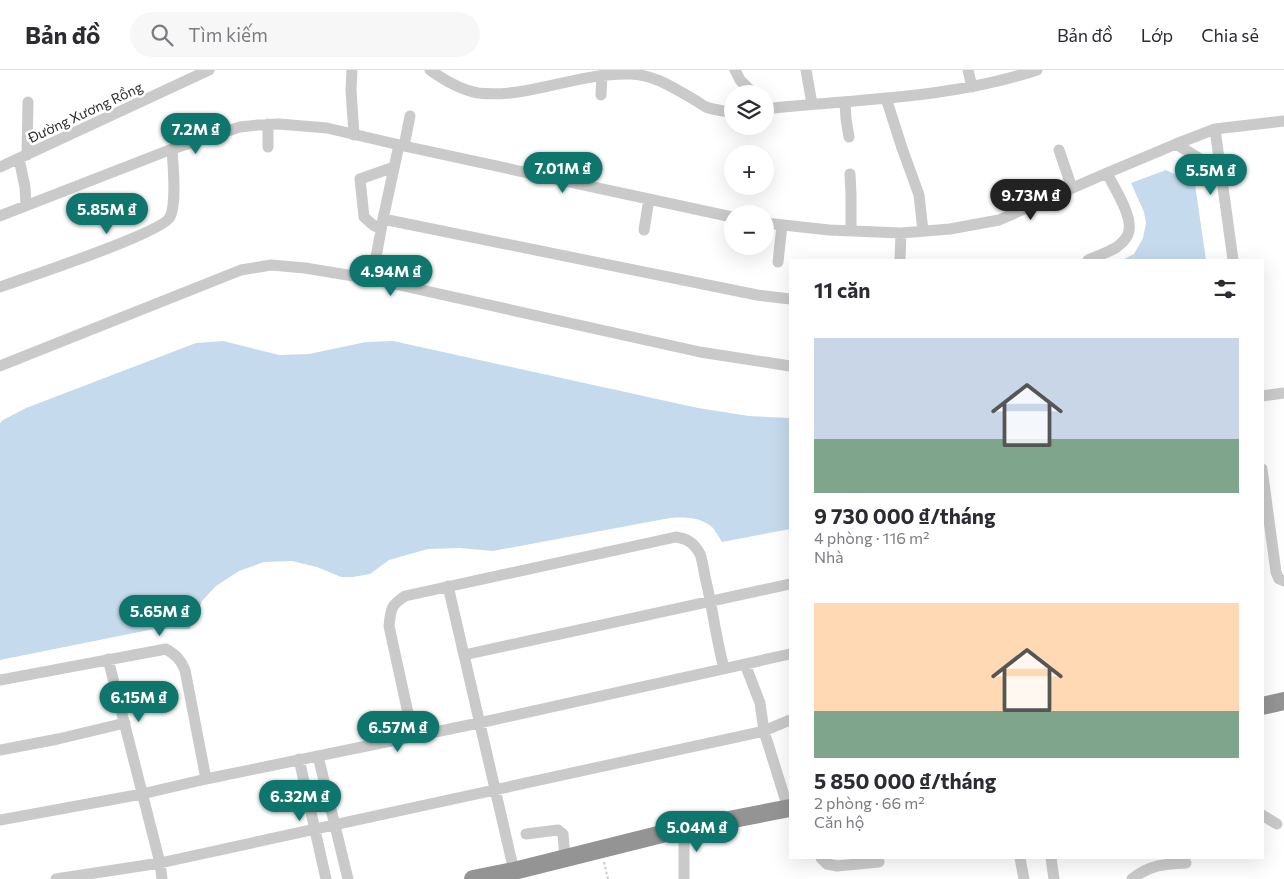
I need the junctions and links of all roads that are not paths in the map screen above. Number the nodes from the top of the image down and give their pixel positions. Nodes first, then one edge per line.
1 (209, 70) edge
2 (352, 70) edge
3 (430, 70) edge
4 (735, 70) edge
5 (806, 70) edge
6 (968, 70) edge
7 (1037, 70) edge
8 (602, 75) junction
9 (745, 85) edge
10 (972, 87) junction
11 (601, 95) dead end
12 (886, 98) junction
13 (28, 102) dead end
14 (845, 102) junction
15 (812, 104) junction
16 (774, 108) edge
17 (724, 111) edge
18 (410, 116) dead end
19 (1284, 121) edge
20 (268, 124) junction
21 (1215, 129) junction
22 (354, 135) junction
23 (849, 137) dead end
24 (1176, 144) junction
25 (401, 146) junction
26 (268, 147) dead end
27 (172, 149) junction
28 (1059, 150) dead end
29 (23, 157) junction
30 (0, 167) edge
31 (394, 167) junction
32 (1107, 172) junction
33 (1221, 172) junction
34 (850, 174) dead end
35 (1072, 188) junction
36 (650, 199) junction
37 (26, 205) junction
38 (724, 215) edge
39 (0, 216) edge
40 (382, 224) junction
41 (774, 224) edge
42 (782, 225) junction
43 (644, 230) dead end
44 (851, 231) junction
45 (923, 231) junction
46 (901, 233) junction
47 (900, 259) edge
48 (1090, 259) edge
49 (1234, 259) edge
50 (778, 262) dead end
51 (372, 280) junction
52 (0, 287) edge
53 (789, 298) edge
54 (0, 366) edge
55 (789, 366) edge
56 (1284, 393) edge
57 (1264, 396) edge
58 (1264, 492) edge
59 (1268, 554) edge
60 (1284, 581) edge
61 (789, 584) edge
62 (448, 586) junction
63 (711, 601) junction
64 (464, 654) junction
65 (789, 654) edge
66 (108, 659) junction
67 (745, 664) junction
68 (724, 668) junction
69 (0, 680) edge
70 (1284, 701) edge
71 (1264, 706) edge
72 (789, 720) edge
73 (125, 723) junction
74 (479, 723) junction
75 (764, 731) junction
76 (413, 736) junction
77 (0, 750) edge
78 (318, 756) junction
79 (299, 760) junction
80 (206, 779) junction
81 (495, 789) junction
82 (142, 794) junction
83 (789, 808) edge
84 (1264, 816) edge
85 (0, 820) edge
86 (334, 824) junction
87 (1277, 824) dead end
88 (314, 829) junction
89 (682, 830) junction
90 (526, 834) dead end
91 (565, 858) junction
92 (822, 859) edge
93 (1020, 859) edge
94 (1051, 859) edge
95 (880, 862) dead end
96 (160, 863) junction
97 (1186, 863) dead end
98 (514, 871) junction
99 (56, 879) edge
100 (162, 879) edge
101 (326, 879) edge
102 (348, 879) edge
103 (473, 879) edge
104 (684, 879) edge
105 (1024, 879) edge
106 (1054, 879) edge
107 (1132, 879) edge

1 - 29 street, Đường Xương Rồng
2 - 22 street
3 - 8 street
4 - 9 street
5 - 15 street
6 - 10 street
7 - 10 street
8 - 11 street
8 - 17 street
10 - 12 street
12 - 14 street
12 - 45 street
13 - 29 street
14 - 15 street
14 - 23 street
15 - 16 street
18 - 25 street
19 - 21 street
20 - 22 street
20 - 26 street
20 - 27 street
21 - 24 street
21 - 33 street
22 - 25 street
24 - 32 street
24 - 33 street
25 - 31 street
25 - 36 street
27 - 37 street
27 - 52 street
28 - 35 street
29 - 30 street, Đường Xương Rồng
29 - 37 street
31 - 40 street
31 - 40 street
32 - 35 street
32 - 48 street
33 - 49 street
34 - 44 street
35 - 45 street
36 - 38 street
36 - 43 street
37 - 39 street
40 - 51 street
40 - 53 street
41 - 42 street
42 - 44 street
42 - 50 street
44 - 46 street
45 - 46 street
46 - 47 street
51 - 54 street
51 - 55 street
56 - 57 street
58 - 59 street
59 - 60 street
61 - 63 street
62 - 63 street
62 - 64 street
62 - 76 street
63 - 64 street
63 - 68 street
64 - 74 street
65 - 67 street
66 - 69 street
66 - 73 street
66 - 80 street
67 - 68 street
67 - 75 street
68 - 74 street
70 - 71 highway
72 - 75 street
73 - 77 street
73 - 82 street
74 - 76 street
74 - 81 street
75 - 81 street
75 - 83 street
76 - 78 street
78 - 79 street
78 - 86 street
79 - 80 street
79 - 88 street
80 - 82 street
81 - 86 street
81 - 98 street
82 - 85 street
82 - 96 street
83 - 89 highway
84 - 87 street
86 - 88 street
86 - 102 street
88 - 96 street
88 - 101 street
89 - 91 highway
89 - 104 street
90 - 91 street
91 - 98 highway
92 - 95 street
93 - 105 street
94 - 106 street
96 - 99 street
96 - 100 street
97 - 107 street
98 - 103 highway

